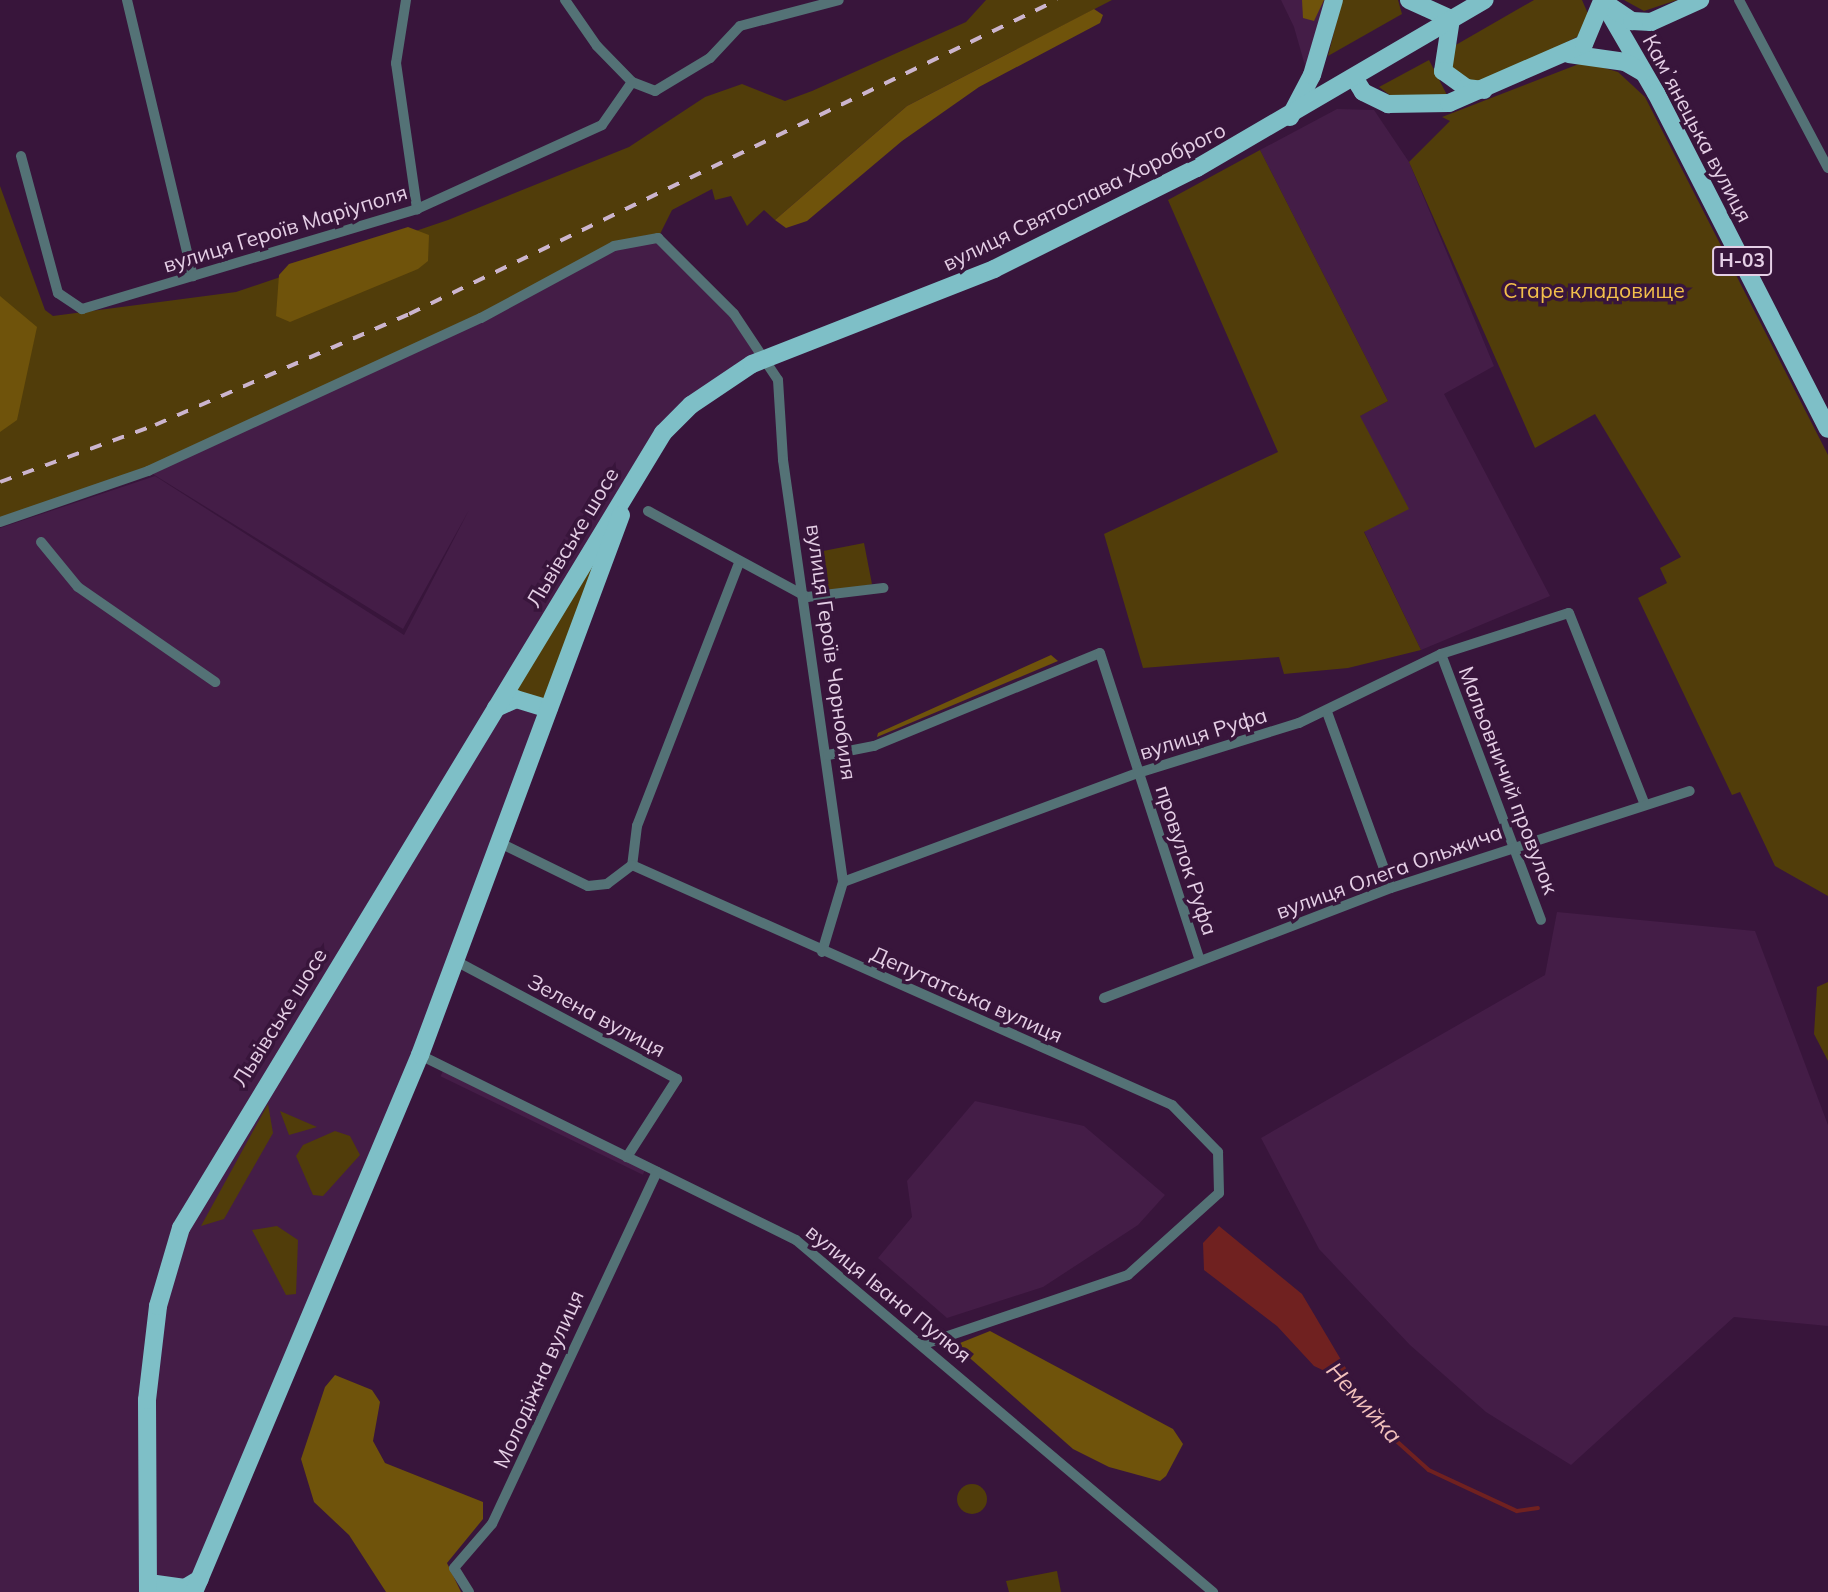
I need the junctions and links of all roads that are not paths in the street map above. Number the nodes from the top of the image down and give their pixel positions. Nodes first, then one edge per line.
1 (127, 0) edge
2 (406, 0) edge
3 (565, 0) edge
4 (839, 0) edge
5 (1334, 0) edge
6 (1409, 0) edge
7 (1485, 0) edge
8 (1602, 0) edge
9 (1700, 0) edge
10 (1739, 0) edge
11 (1451, 19) junction
12 (1569, 54) junction
13 (1646, 74) junction
14 (1355, 79) junction
15 (632, 82) junction
16 (1487, 90) junction
17 (1290, 117) junction
18 (21, 156) dead end
19 (1828, 168) edge
20 (417, 209) junction
21 (193, 276) junction
22 (765, 359) junction
23 (1828, 429) edge
24 (637, 471) junction
25 (648, 511) dead end
26 (0, 522) edge
27 (41, 542) dead end
28 (739, 563) junction
29 (883, 588) dead end
30 (807, 597) junction
31 (1441, 654) junction
32 (215, 682) dead end
33 (496, 708) junction
34 (548, 709) junction
35 (1327, 712) junction
36 (828, 755) junction
37 (1138, 773) junction
38 (1690, 791) dead end
39 (1645, 805) junction
40 (498, 842) junction
41 (1514, 845) junction
42 (632, 865) junction
43 (843, 882) junction
44 (1391, 888) junction
45 (1541, 920) dead end
46 (822, 952) junction
47 (454, 960) junction
48 (1200, 960) junction
49 (1104, 998) dead end
50 (420, 1055) junction
51 (627, 1157) junction
52 (657, 1172) junction
53 (924, 1344) junction
54 (197, 1585) edge
55 (148, 1587) edge
56 (468, 1592) edge
57 (1213, 1592) edge

1 - 21 street
2 - 20 street
3 - 15 street
4 - 15 street
5 - 17 main road
6 - 11 main road
7 - 11 main road, вулиця Святослава Хороброго
8 - 9 main road
8 - 12 main road
8 - 13 main road, Камʼянецька вулиця / Н-03
10 - 19 street
11 - 14 main road, вулиця Святослава Хороброго
11 - 16 main road
12 - 13 main road
12 - 16 main road
13 - 23 main road, Камʼянецька вулиця / Н-03
14 - 16 main road
14 - 17 main road, вулиця Святослава Хороброго
15 - 20 street, вулиця Героїв Маріуполя
17 - 22 main road, вулиця Святослава Хороброго
18 - 21 street, вулиця Героїв Маріуполя
20 - 21 street, вулиця Героїв Маріуполя
22 - 24 main road, вулиця Святослава Хороброго
22 - 26 street, вулиця Героїв Чорнобиля
22 - 30 street, вулиця Героїв Чорнобиля
24 - 33 main road, Львівське шосе
24 - 34 main road, Львівське шосе
25 - 28 street
27 - 32 street
28 - 30 street
28 - 42 street
29 - 30 street
30 - 36 street, вулиця Героїв Чорнобиля
31 - 35 street, вулиця Руфа
31 - 39 street, вулиця Руфа
31 - 41 street, Мальовничий провулок
33 - 34 main road
33 - 55 main road, Львівське шосе
34 - 40 main road, Львівське шосе
35 - 37 street, вулиця Руфа
35 - 44 street
36 - 37 street, провулок Руфа
36 - 43 street, вулиця Героїв Чорнобиля
37 - 43 street, вулиця Руфа
37 - 48 street, провулок Руфа
38 - 39 street, вулиця Олега Ольжича
39 - 41 street, вулиця Олега Ольжича
40 - 42 street
40 - 47 main road, Львівське шосе
41 - 44 street, вулиця Олега Ольжича
41 - 45 street, Мальовничий провулок
42 - 46 street, Депутатська вулиця
43 - 46 street, вулиця Героїв Чорнобиля
44 - 48 street, вулиця Олега Ольжича
46 - 53 street, Депутатська вулиця
47 - 50 main road, Львівське шосе
47 - 51 street, Зелена вулиця
48 - 49 street, вулиця Олега Ольжича
50 - 51 street, вулиця Івана Пулюя
50 - 54 main road, Львівське шосе
51 - 52 street, вулиця Івана Пулюя
52 - 53 street, вулиця Івана Пулюя
52 - 56 street, Молодіжна вулиця
53 - 57 street, вулиця Івана Пулюя
54 - 55 main road

